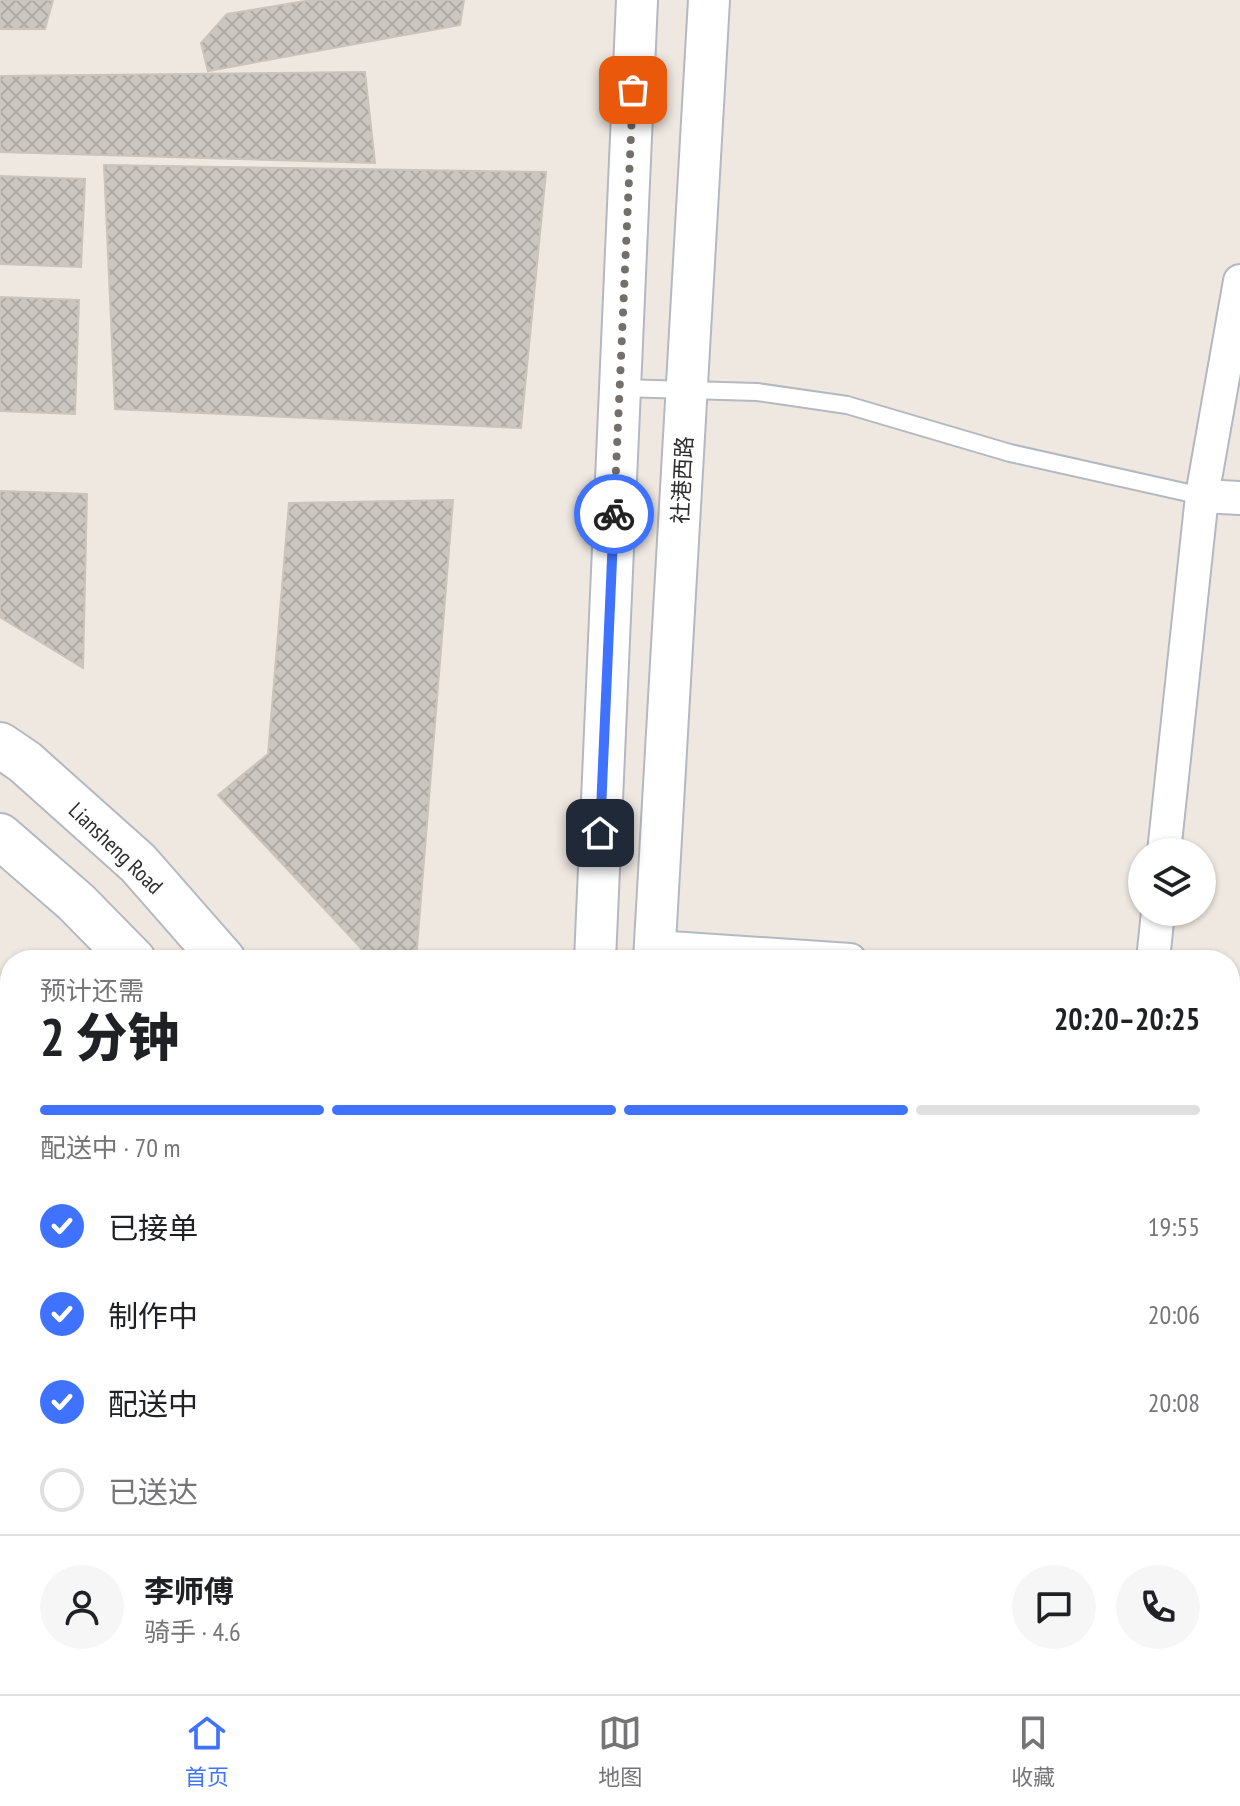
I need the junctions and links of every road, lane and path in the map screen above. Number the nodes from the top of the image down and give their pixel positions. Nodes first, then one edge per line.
1 (637, 0) edge
2 (709, 0) edge
3 (1240, 281) edge
4 (619, 388) junction
5 (687, 390) junction
6 (1202, 496) junction
7 (1240, 498) edge
8 (0, 745) edge
9 (0, 836) edge
10 (1165, 838) edge
11 (1157, 926) edge
12 (123, 950) edge
13 (214, 950) edge
14 (595, 950) edge
15 (655, 950) edge
16 (1154, 950) edge

1 - 4 street
2 - 5 street, 社港西路
3 - 6 street
4 - 5 lane
4 - 14 street
5 - 6 lane
5 - 15 street, 社港西路
6 - 7 street
6 - 10 street
8 - 13 main road, Liansheng Road
9 - 12 main road
11 - 16 street

